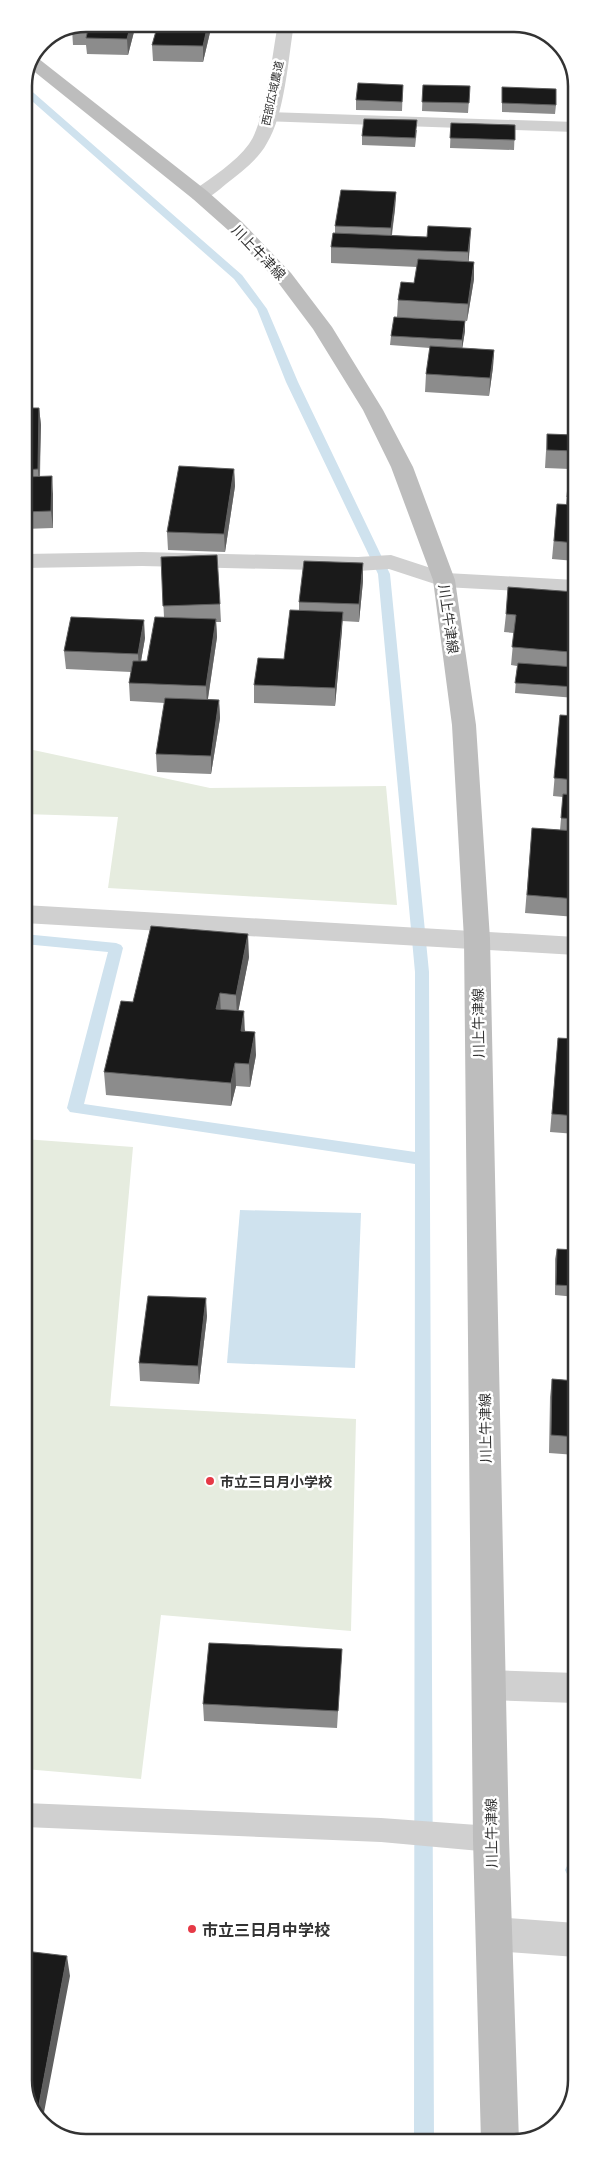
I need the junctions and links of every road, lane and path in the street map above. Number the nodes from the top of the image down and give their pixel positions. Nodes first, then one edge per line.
1 (284, 33) edge
2 (37, 66) edge
3 (268, 116) junction
4 (568, 127) edge
5 (200, 195) junction
6 (33, 561) edge
7 (444, 580) junction
8 (568, 587) edge
9 (33, 914) edge
10 (477, 939) junction
11 (568, 945) edge
12 (489, 1685) junction
13 (568, 1688) edge
14 (33, 1815) edge
15 (491, 1839) junction
16 (494, 1934) junction
17 (568, 1939) edge
18 (500, 2134) edge

1 - 3 street, 西部広域農道
2 - 5 main road, 川上牛津線
3 - 4 street
3 - 5 street, 西部広域農道
5 - 7 main road, 川上牛津線
6 - 7 street
7 - 8 street
7 - 10 main road, 川上牛津線
9 - 10 street
10 - 11 street
10 - 12 main road, 川上牛津線
12 - 13 street
12 - 15 main road, 川上牛津線
14 - 15 lane
15 - 16 main road, 川上牛津線
16 - 17 street
16 - 18 main road, 川上牛津線

